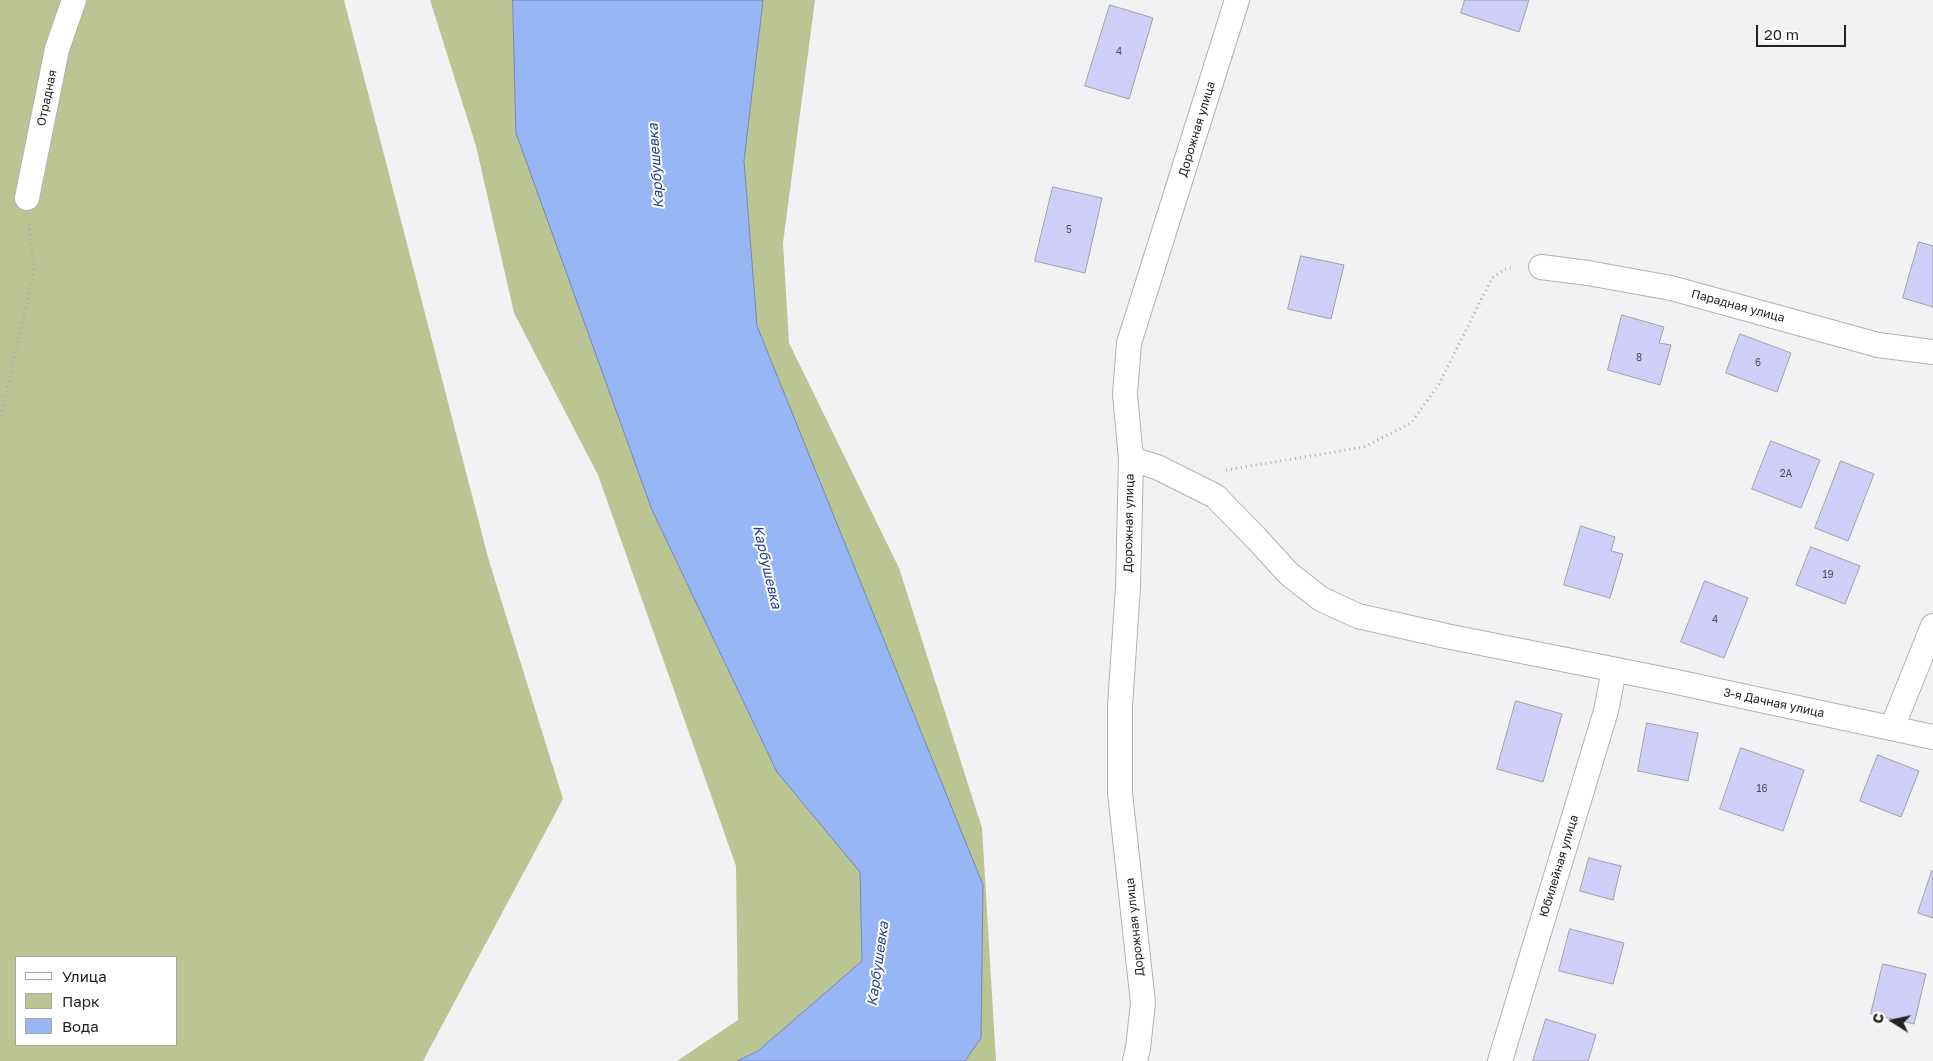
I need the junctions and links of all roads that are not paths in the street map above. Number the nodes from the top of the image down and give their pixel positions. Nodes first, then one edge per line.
1 (74, 0) edge
2 (1237, 0) edge
3 (26, 198) road end
4 (1542, 267) road end
5 (1933, 352) edge
6 (1131, 459) junction
7 (1933, 626) edge
8 (1614, 670) junction
9 (1892, 728) junction
10 (1933, 737) edge
11 (1135, 1061) edge
12 (1500, 1061) edge

1 - 3 street, Отрадная
2 - 6 street, Дорожная улица
4 - 5 street, Парадная улица
6 - 8 street, 3-я Дачная улица
6 - 11 street, Дорожная улица
7 - 9 street
8 - 9 street, 3-я Дачная улица
8 - 12 street, Юбилейная улица
9 - 10 street, 3-я Дачная улица

